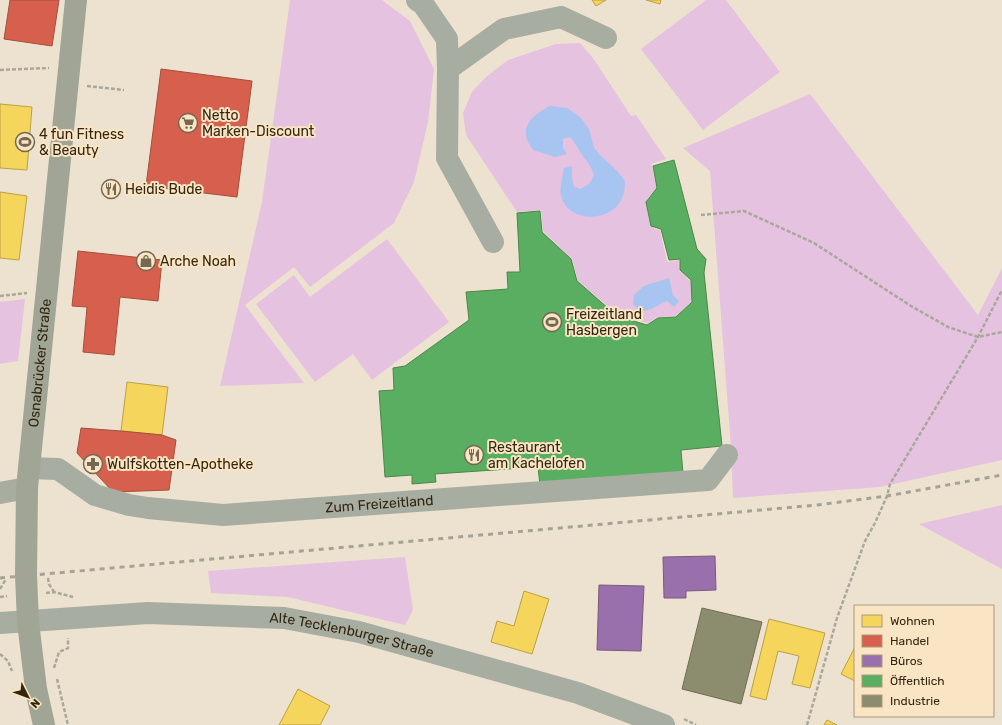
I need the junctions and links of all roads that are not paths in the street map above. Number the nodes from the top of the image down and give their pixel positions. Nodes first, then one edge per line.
1 (76, 0) edge
2 (417, 0) edge
3 (606, 38) dead end
4 (448, 69) junction
5 (493, 242) dead end
6 (727, 454) dead end
7 (28, 478) junction
8 (0, 493) edge
9 (28, 622) junction
10 (0, 623) edge
11 (673, 722) edge
12 (44, 725) edge

1 - 7 main road, Osnabrücker Straße
2 - 4 street
3 - 4 street
4 - 5 street
6 - 7 street, Zum Freizeitland
7 - 8 street, Zum Freizeitland
7 - 9 main road, Osnabrücker Straße
9 - 10 street, Alte Tecklenburger Straße
9 - 11 street, Alte Tecklenburger Straße
9 - 12 main road, Osnabrücker Straße

